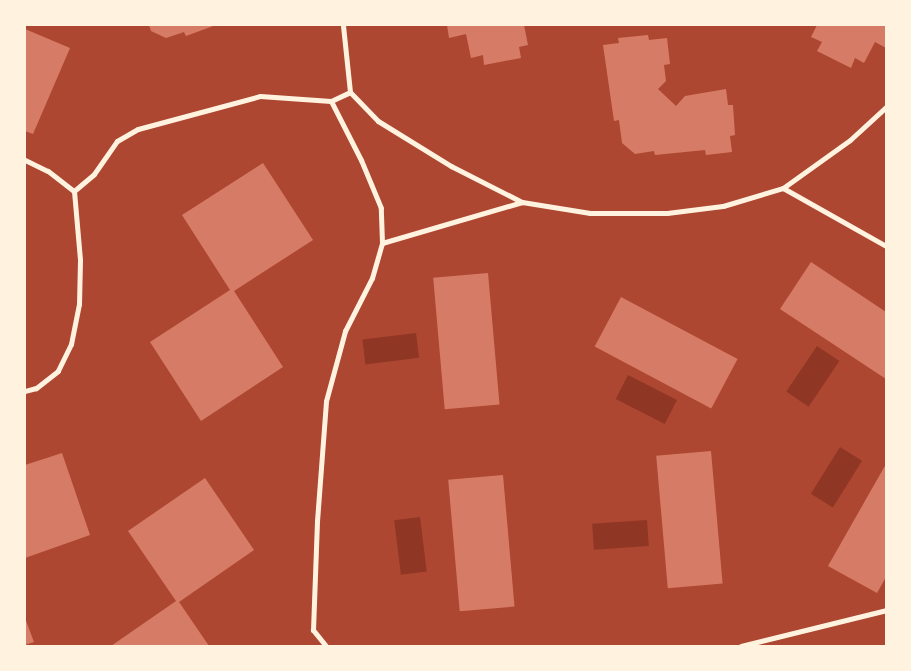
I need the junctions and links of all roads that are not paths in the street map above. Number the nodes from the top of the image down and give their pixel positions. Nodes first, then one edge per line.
1 (343, 25) edge
2 (350, 92) junction
3 (331, 101) junction
4 (886, 108) edge
5 (25, 160) edge
6 (783, 188) junction
7 (74, 191) junction
8 (522, 202) junction
9 (382, 243) junction
10 (886, 246) edge
11 (25, 391) edge
12 (886, 610) edge
13 (326, 646) edge
14 (741, 646) edge

1 - 2 street
2 - 3 street
2 - 8 street
3 - 7 street
3 - 9 street
4 - 6 street
5 - 7 street
6 - 8 street
6 - 10 street
7 - 11 street
8 - 9 street
9 - 13 street
12 - 14 street

